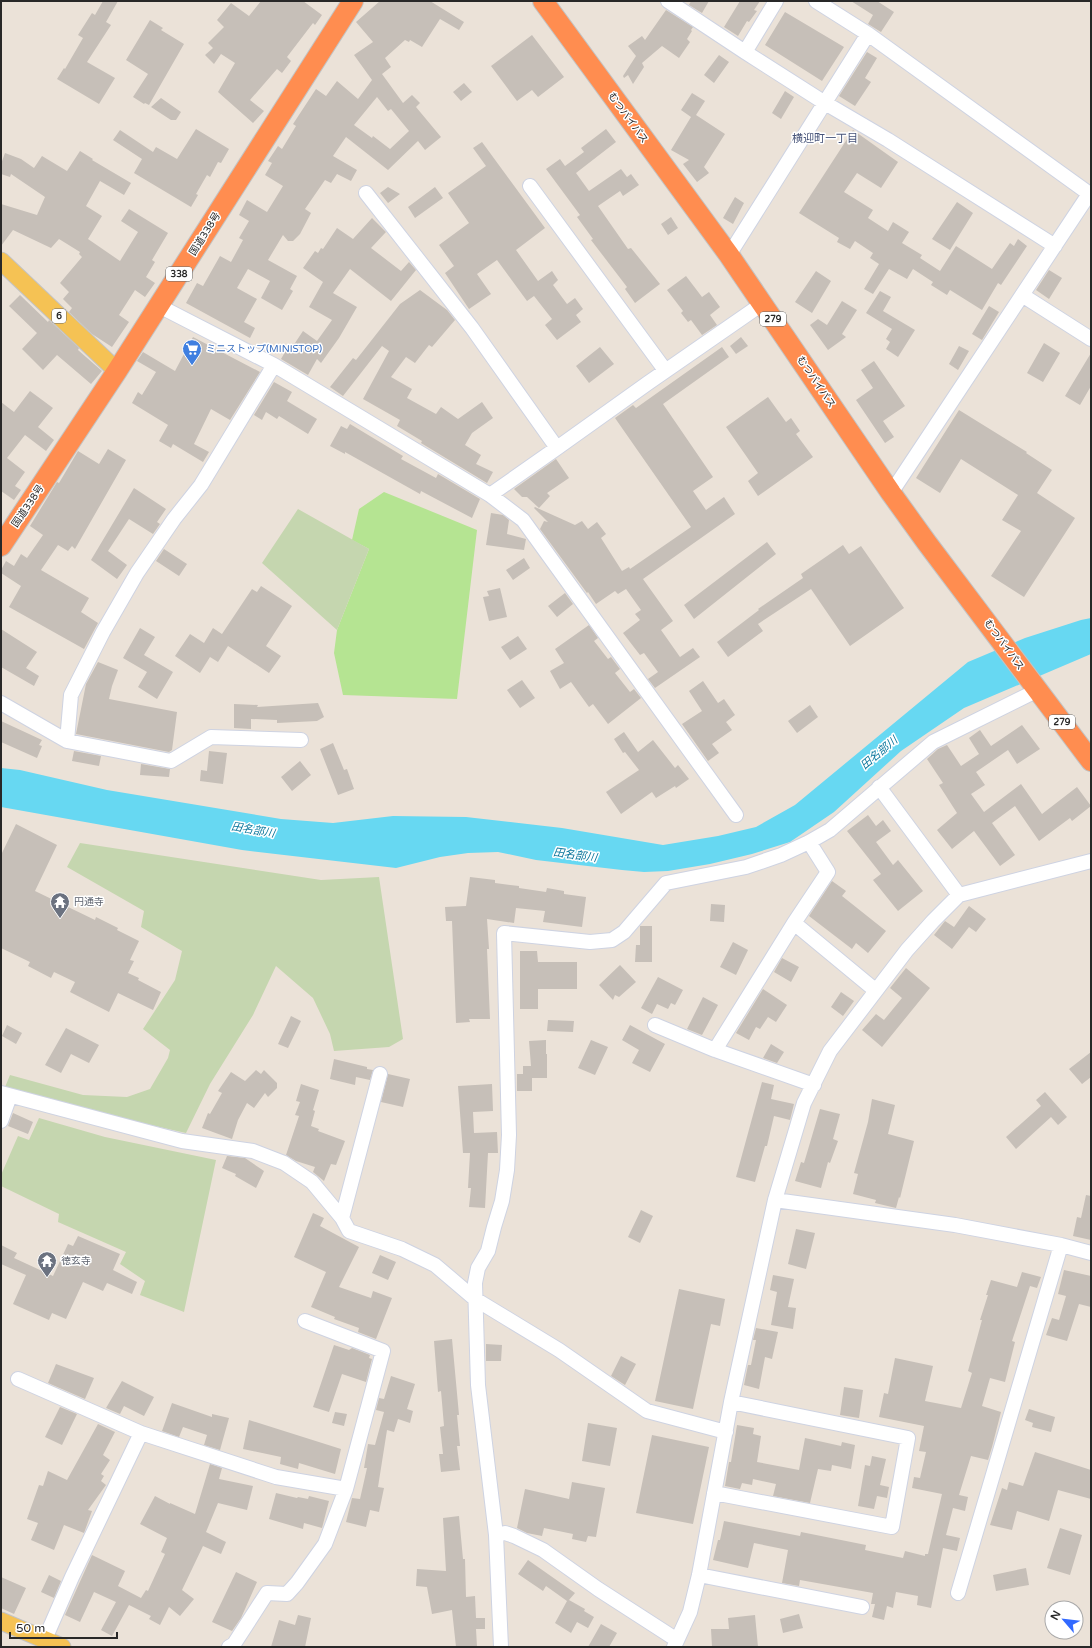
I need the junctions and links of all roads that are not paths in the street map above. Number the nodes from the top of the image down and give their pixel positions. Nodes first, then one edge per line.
1 (353, 1) edge
2 (543, 1) edge
3 (668, 1) edge
4 (776, 1) edge
5 (816, 1) edge
6 (868, 34) junction
7 (745, 52) junction
8 (825, 103) junction
9 (530, 186) dead end
10 (366, 193) dead end
11 (1090, 194) edge
12 (1054, 246) junction
13 (729, 255) junction
14 (1, 261) edge
15 (1022, 295) junction
16 (762, 304) junction
17 (159, 306) junction
18 (1091, 340) edge
19 (274, 365) junction
20 (666, 370) junction
21 (117, 371) junction
22 (557, 448) junction
23 (891, 493) junction
24 (490, 495) junction
25 (1, 546) edge
26 (1035, 687) junction
27 (1, 703) edge
28 (301, 740) dead end
29 (67, 741) junction
30 (1091, 761) edge
31 (879, 787) junction
32 (736, 815) dead end
33 (809, 842) junction
34 (1091, 861) edge
35 (959, 895) junction
36 (794, 923) junction
37 (875, 990) junction
38 (655, 1025) dead end
39 (715, 1050) junction
40 (380, 1074) dead end
41 (814, 1086) junction
42 (6, 1095) edge
43 (1, 1122) edge
44 (775, 1200) junction
45 (342, 1218) junction
46 (1061, 1245) junction
47 (1091, 1253) edge
48 (475, 1300) junction
49 (305, 1321) dead end
50 (18, 1379) dead end
51 (731, 1402) junction
52 (726, 1432) junction
53 (141, 1433) junction
54 (346, 1489) junction
55 (714, 1493) junction
56 (496, 1535) junction
57 (699, 1575) junction
58 (958, 1593) dead end
59 (862, 1607) dead end
60 (1, 1621) edge
61 (40, 1641) edge
62 (676, 1644) edge
63 (62, 1647) edge
64 (229, 1647) edge
65 (501, 1647) edge

1 - 17 highway, 国道338号 / 338
2 - 13 highway, むつバイパス / 279
3 - 7 street
4 - 7 street
5 - 6 street
6 - 8 street
6 - 11 street
7 - 8 street
8 - 12 street
8 - 13 street
9 - 20 street
10 - 22 street
11 - 12 street
12 - 15 street
13 - 16 highway, むつバイパス / 279
14 - 21 main road, 6
15 - 18 street
15 - 23 street
16 - 20 street
16 - 23 highway, むつバイパス / 279
17 - 19 street
17 - 21 highway, 国道338号 / 338
19 - 24 street
19 - 29 street
20 - 22 street
21 - 25 highway, 国道338号 / 338
22 - 24 street
23 - 26 highway, むつバイパス / 279
24 - 32 street
26 - 30 highway, むつバイパス / 279
26 - 31 street
27 - 29 street
28 - 29 street
31 - 33 street
31 - 35 street
33 - 36 street
33 - 48 street
34 - 35 street
35 - 37 street
36 - 37 street
36 - 39 street
37 - 41 street
38 - 39 street
39 - 41 street
40 - 45 street
41 - 44 street
42 - 43 street
42 - 45 street
44 - 46 street
44 - 51 street
45 - 48 street
46 - 47 street
46 - 58 street
48 - 52 street
48 - 56 street
49 - 54 street
50 - 53 street
51 - 52 street
51 - 55 street
52 - 55 street
53 - 54 street
53 - 61 street
54 - 64 street
55 - 57 street
56 - 62 street
56 - 65 street
57 - 59 street
57 - 62 street
60 - 61 main road
61 - 63 main road

